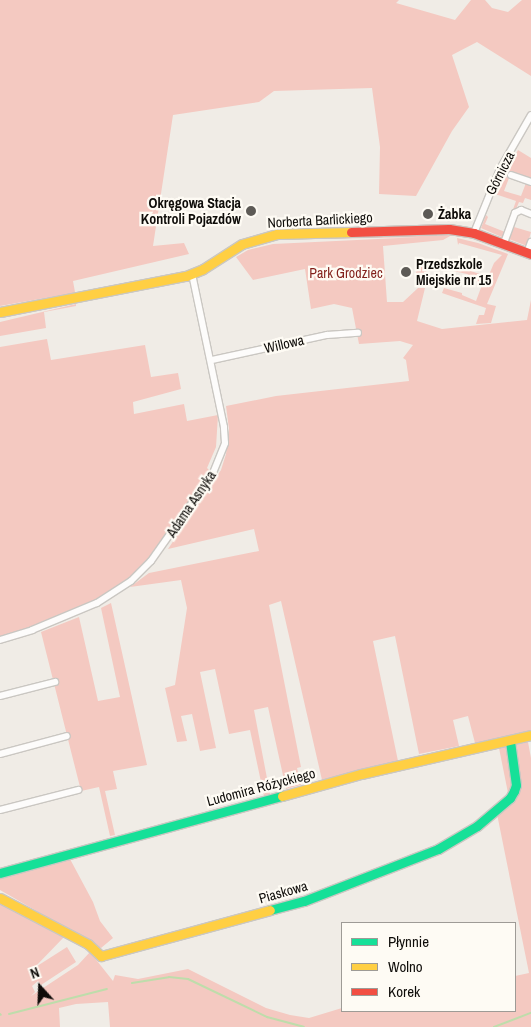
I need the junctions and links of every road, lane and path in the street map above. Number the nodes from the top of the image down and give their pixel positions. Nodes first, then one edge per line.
1 (531, 115) edge
2 (511, 175) dead end
3 (531, 182) edge
4 (531, 214) edge
5 (474, 233) junction
6 (531, 242) edge
7 (504, 243) junction
8 (529, 253) edge
9 (192, 274) junction
10 (0, 312) edge
11 (358, 333) dead end
12 (212, 360) junction
13 (0, 640) edge
14 (54, 682) dead end
15 (0, 696) edge
16 (531, 735) edge
17 (68, 736) dead end
18 (510, 741) junction
19 (0, 754) edge
20 (78, 790) dead end
21 (0, 810) edge
22 (0, 873) edge
23 (0, 898) edge

1 - 5 street, Górnicza
2 - 3 street
4 - 7 street
5 - 7 street, Norberta Barlickiego
5 - 9 street, Norberta Barlickiego
6 - 8 street
7 - 8 street, Norberta Barlickiego
9 - 10 street, Norberta Barlickiego
9 - 12 street, Adama Asnyka
11 - 12 street, Willowa
12 - 13 street, Adama Asnyka
14 - 15 street
16 - 18 street, Ludomira Różyckiego
17 - 19 street
18 - 22 street, Ludomira Różyckiego
18 - 23 street, Piaskowa
20 - 21 street

